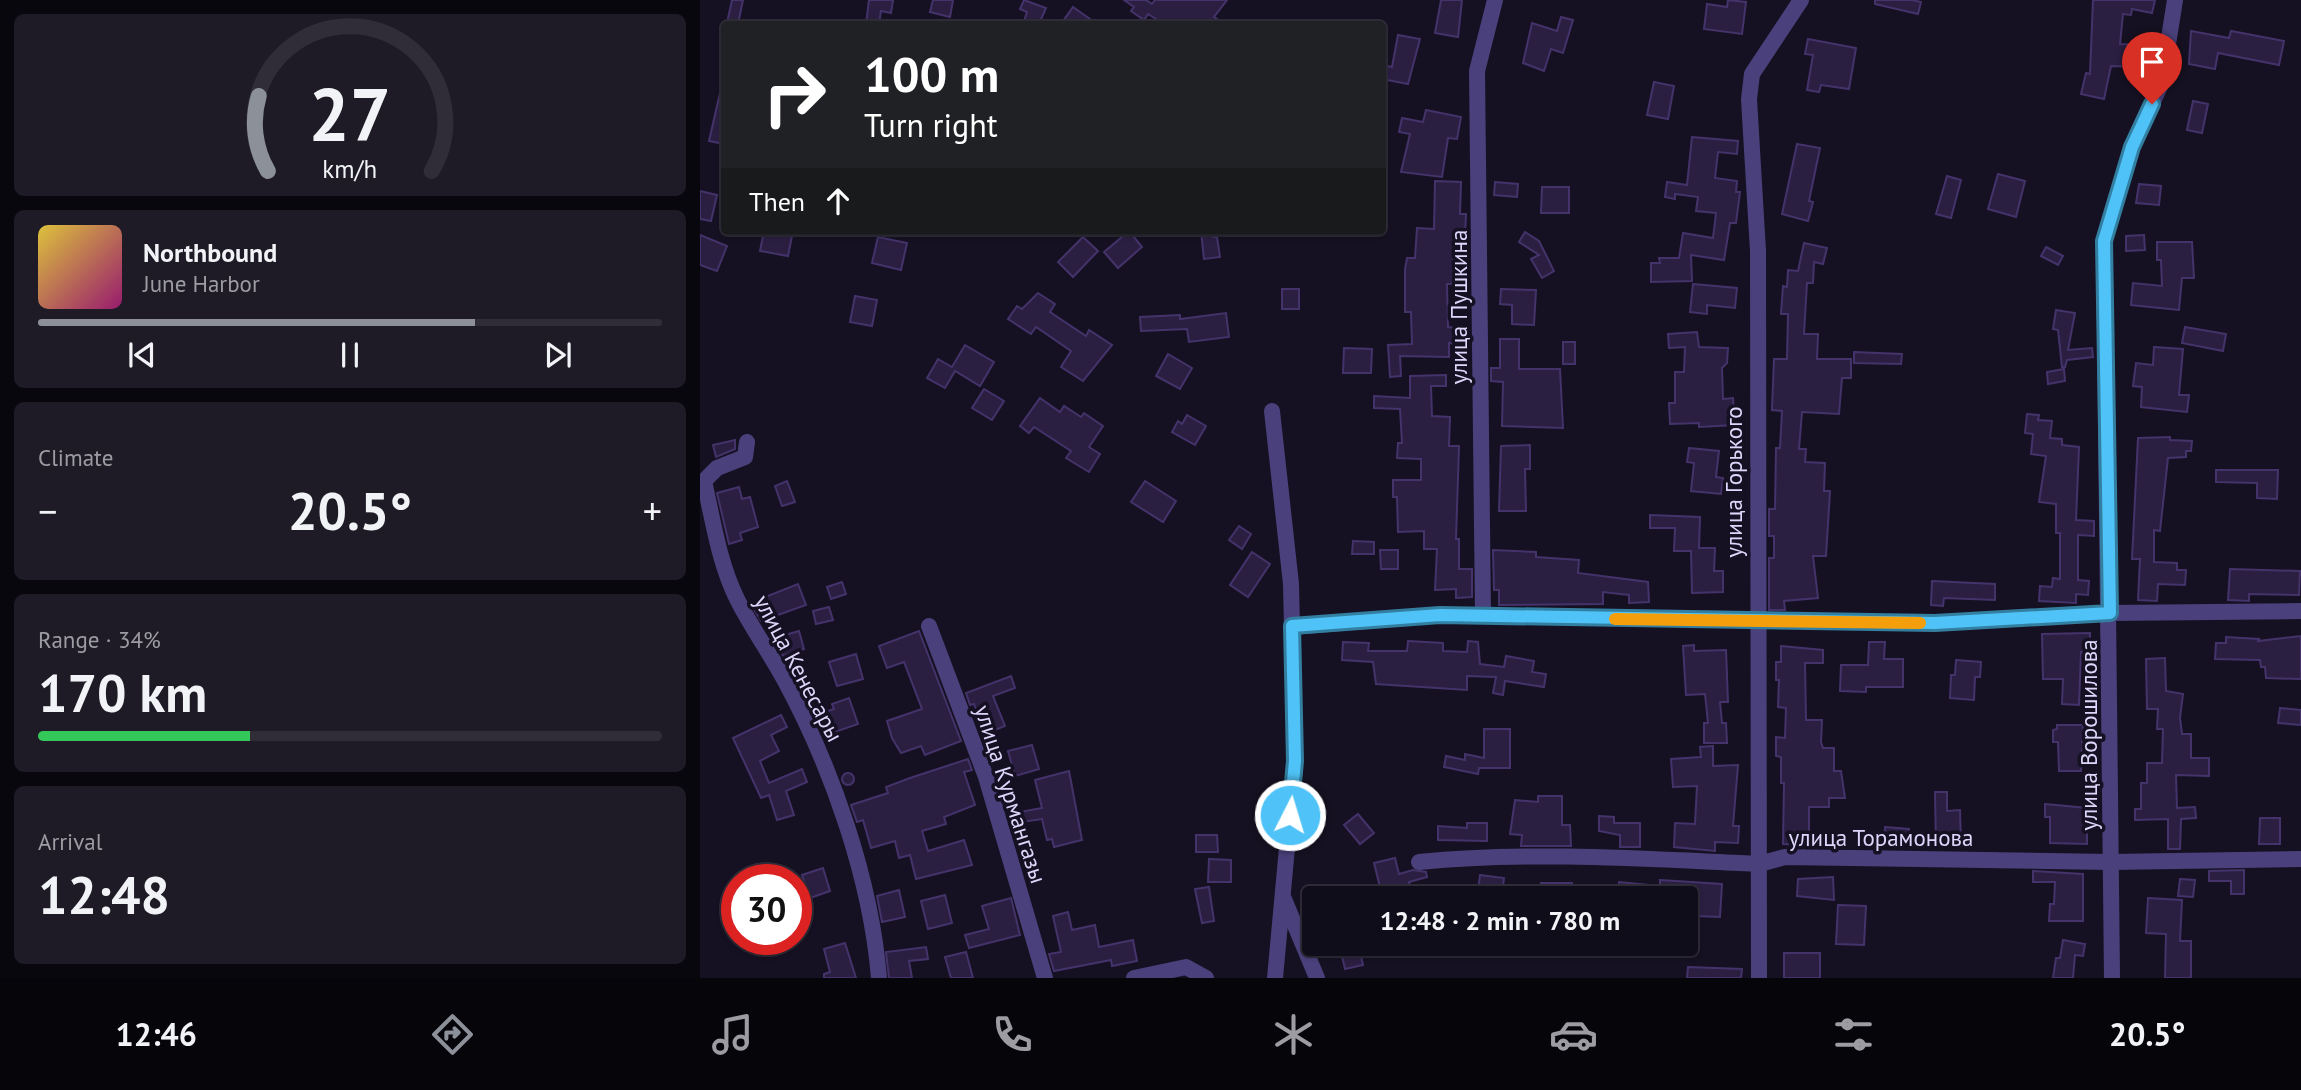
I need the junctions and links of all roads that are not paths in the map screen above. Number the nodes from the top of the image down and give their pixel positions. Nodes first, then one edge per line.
1 (1494, 0) edge
2 (1801, 0) edge
3 (2175, 0) edge
4 (1272, 411) dead end
5 (747, 442) dead end
6 (2301, 611) edge
7 (2110, 613) junction
8 (1483, 616) junction
9 (1757, 618) junction
10 (929, 626) dead end
11 (1292, 626) junction
12 (2301, 859) edge
13 (1419, 862) dead end
14 (2111, 862) junction
15 (1759, 864) junction
16 (1282, 895) junction
17 (879, 978) edge
18 (1045, 978) edge
19 (1135, 978) edge
20 (1206, 978) edge
21 (1275, 978) edge
22 (1317, 978) edge
23 (1759, 978) edge
24 (2112, 978) edge

1 - 8 street, улица Пушкина
2 - 9 street, улица Горького
3 - 7 street, улица Ворошилова
4 - 11 street
5 - 17 street, улица Кенесары
6 - 7 street
7 - 9 street
7 - 14 street, улица Ворошилова
8 - 9 street
8 - 11 street
9 - 15 street, улица Горького
10 - 18 street, улица Курмангазы
11 - 16 street
12 - 14 street, улица Торамонова
13 - 15 street, улица Торамонова
14 - 15 street, улица Торамонова
14 - 24 street, улица Ворошилова
15 - 23 street, улица Горького
16 - 21 street
16 - 22 street
19 - 20 street

